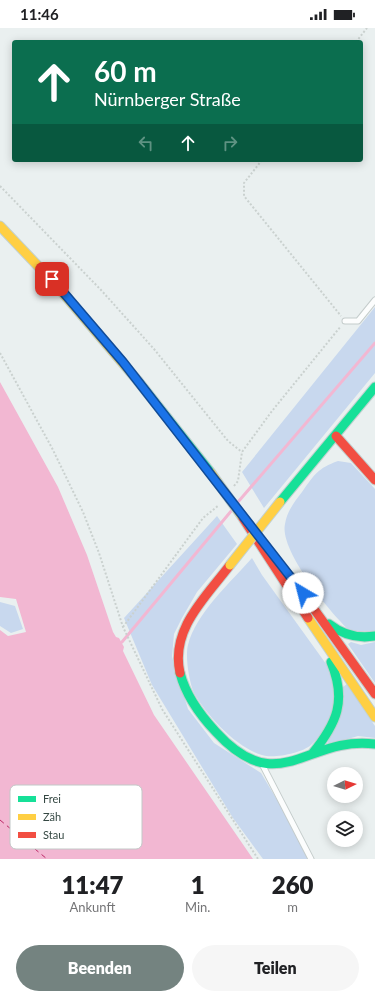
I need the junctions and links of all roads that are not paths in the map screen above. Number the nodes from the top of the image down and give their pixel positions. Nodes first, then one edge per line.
1 (0, 226) edge
2 (375, 300) edge
3 (345, 321) road end
4 (375, 387) edge
5 (336, 436) junction
6 (375, 480) edge
7 (242, 515) junction
8 (304, 612) junction
9 (322, 618) junction
10 (375, 636) edge
11 (375, 694) edge
12 (375, 717) edge
13 (375, 744) edge
14 (312, 754) junction
15 (263, 765) junction
16 (311, 859) edge

1 - 7 main road, bridge
2 - 3 lane
4 - 5 main road
5 - 6 main road
5 - 15 main road, bridge
7 - 8 main road
7 - 9 main road
8 - 12 main road
8 - 14 main road
9 - 10 main road
9 - 11 main road
13 - 14 main road
14 - 15 main road
15 - 16 lane

